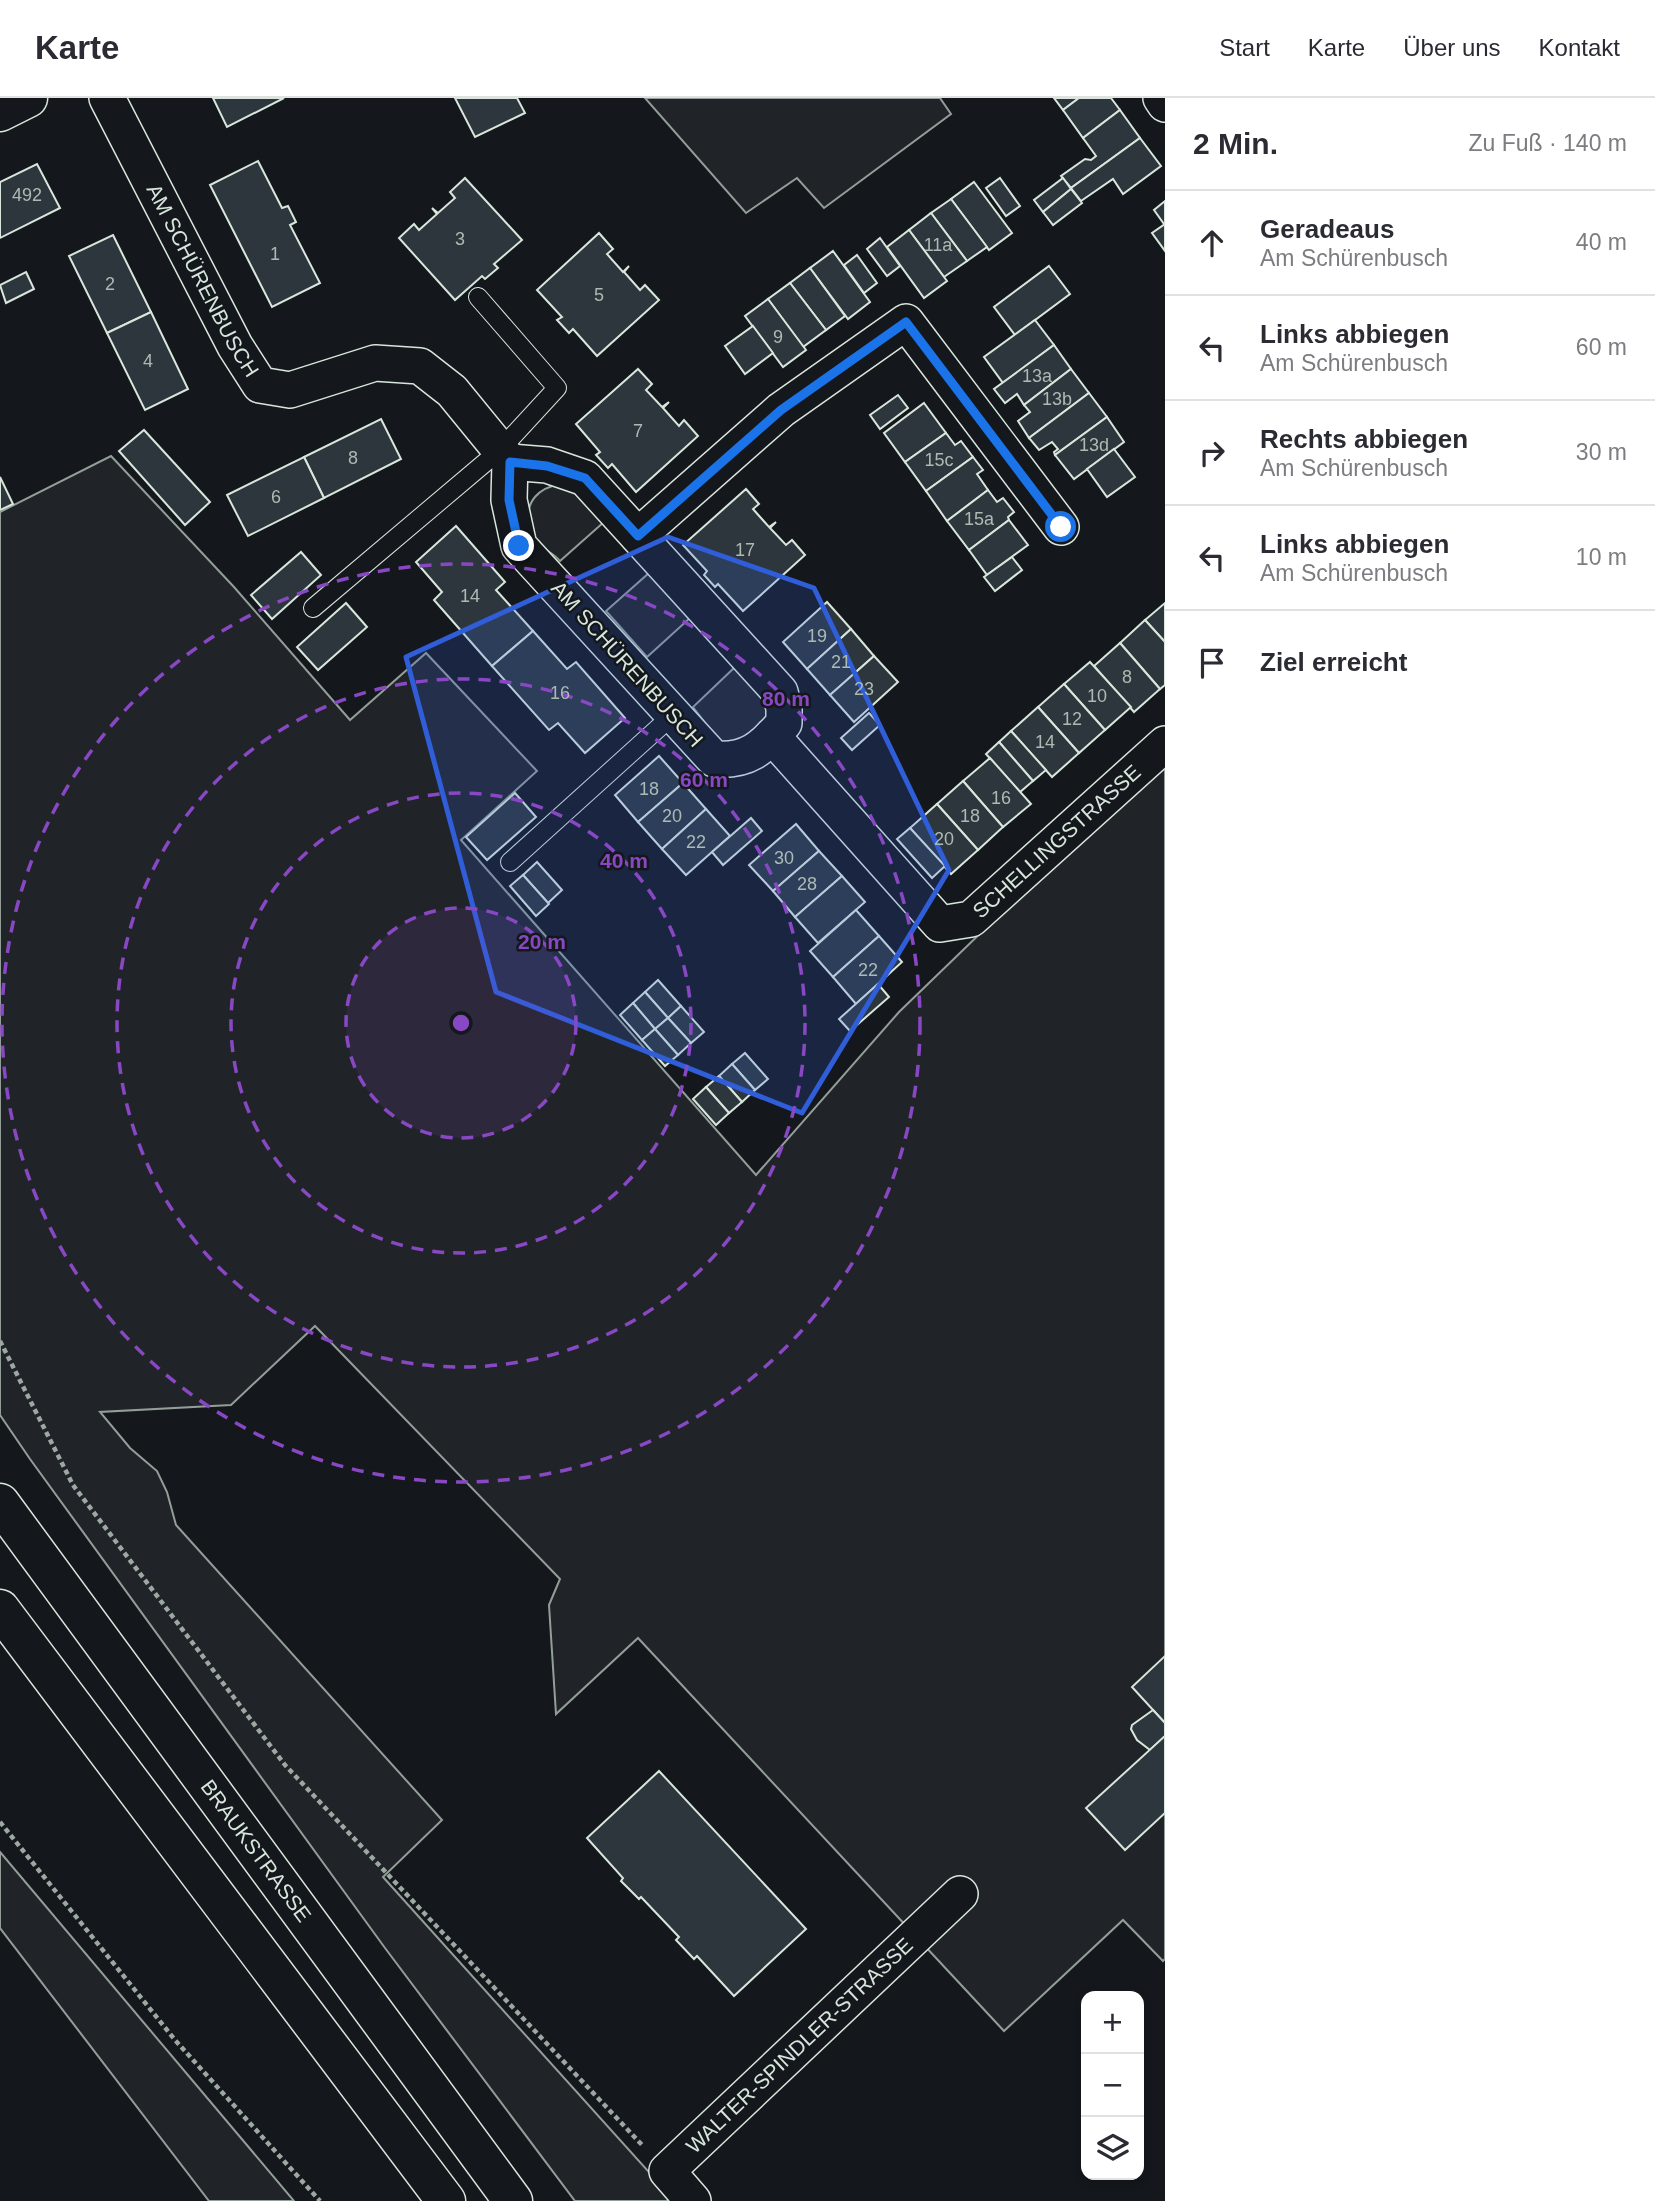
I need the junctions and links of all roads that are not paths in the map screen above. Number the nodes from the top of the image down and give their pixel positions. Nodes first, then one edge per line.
1 (28, 98) edge
2 (107, 98) edge
3 (1161, 98) edge
4 (1165, 104) edge
5 (0, 112) edge
6 (478, 297) dead end
7 (505, 456) junction
8 (1061, 527) dead end
9 (638, 536) junction
10 (313, 608) dead end
11 (674, 714) junction
12 (772, 736) junction
13 (1165, 744) edge
14 (509, 862) dead end
15 (0, 1503) edge
16 (0, 1609) edge
17 (960, 1894) dead end
18 (446, 2201) edge
19 (513, 2201) edge
20 (693, 2201) edge

1 - 5 main road
2 - 7 street, AM SCHÜRENBUSCH
3 - 4 street
6 - 7 lane
7 - 9 street
7 - 10 lane
7 - 11 street, AM SCHÜRENBUSCH
8 - 9 street
9 - 12 street
11 - 12 street, AM SCHÜRENBUSCH
11 - 14 lane
12 - 13 street, SCHELLINGSTRASSE
15 - 19 main road, BRAUKSTRASSE
16 - 18 main road
17 - 20 street, WALTER-SPINDLER-STRASSE

